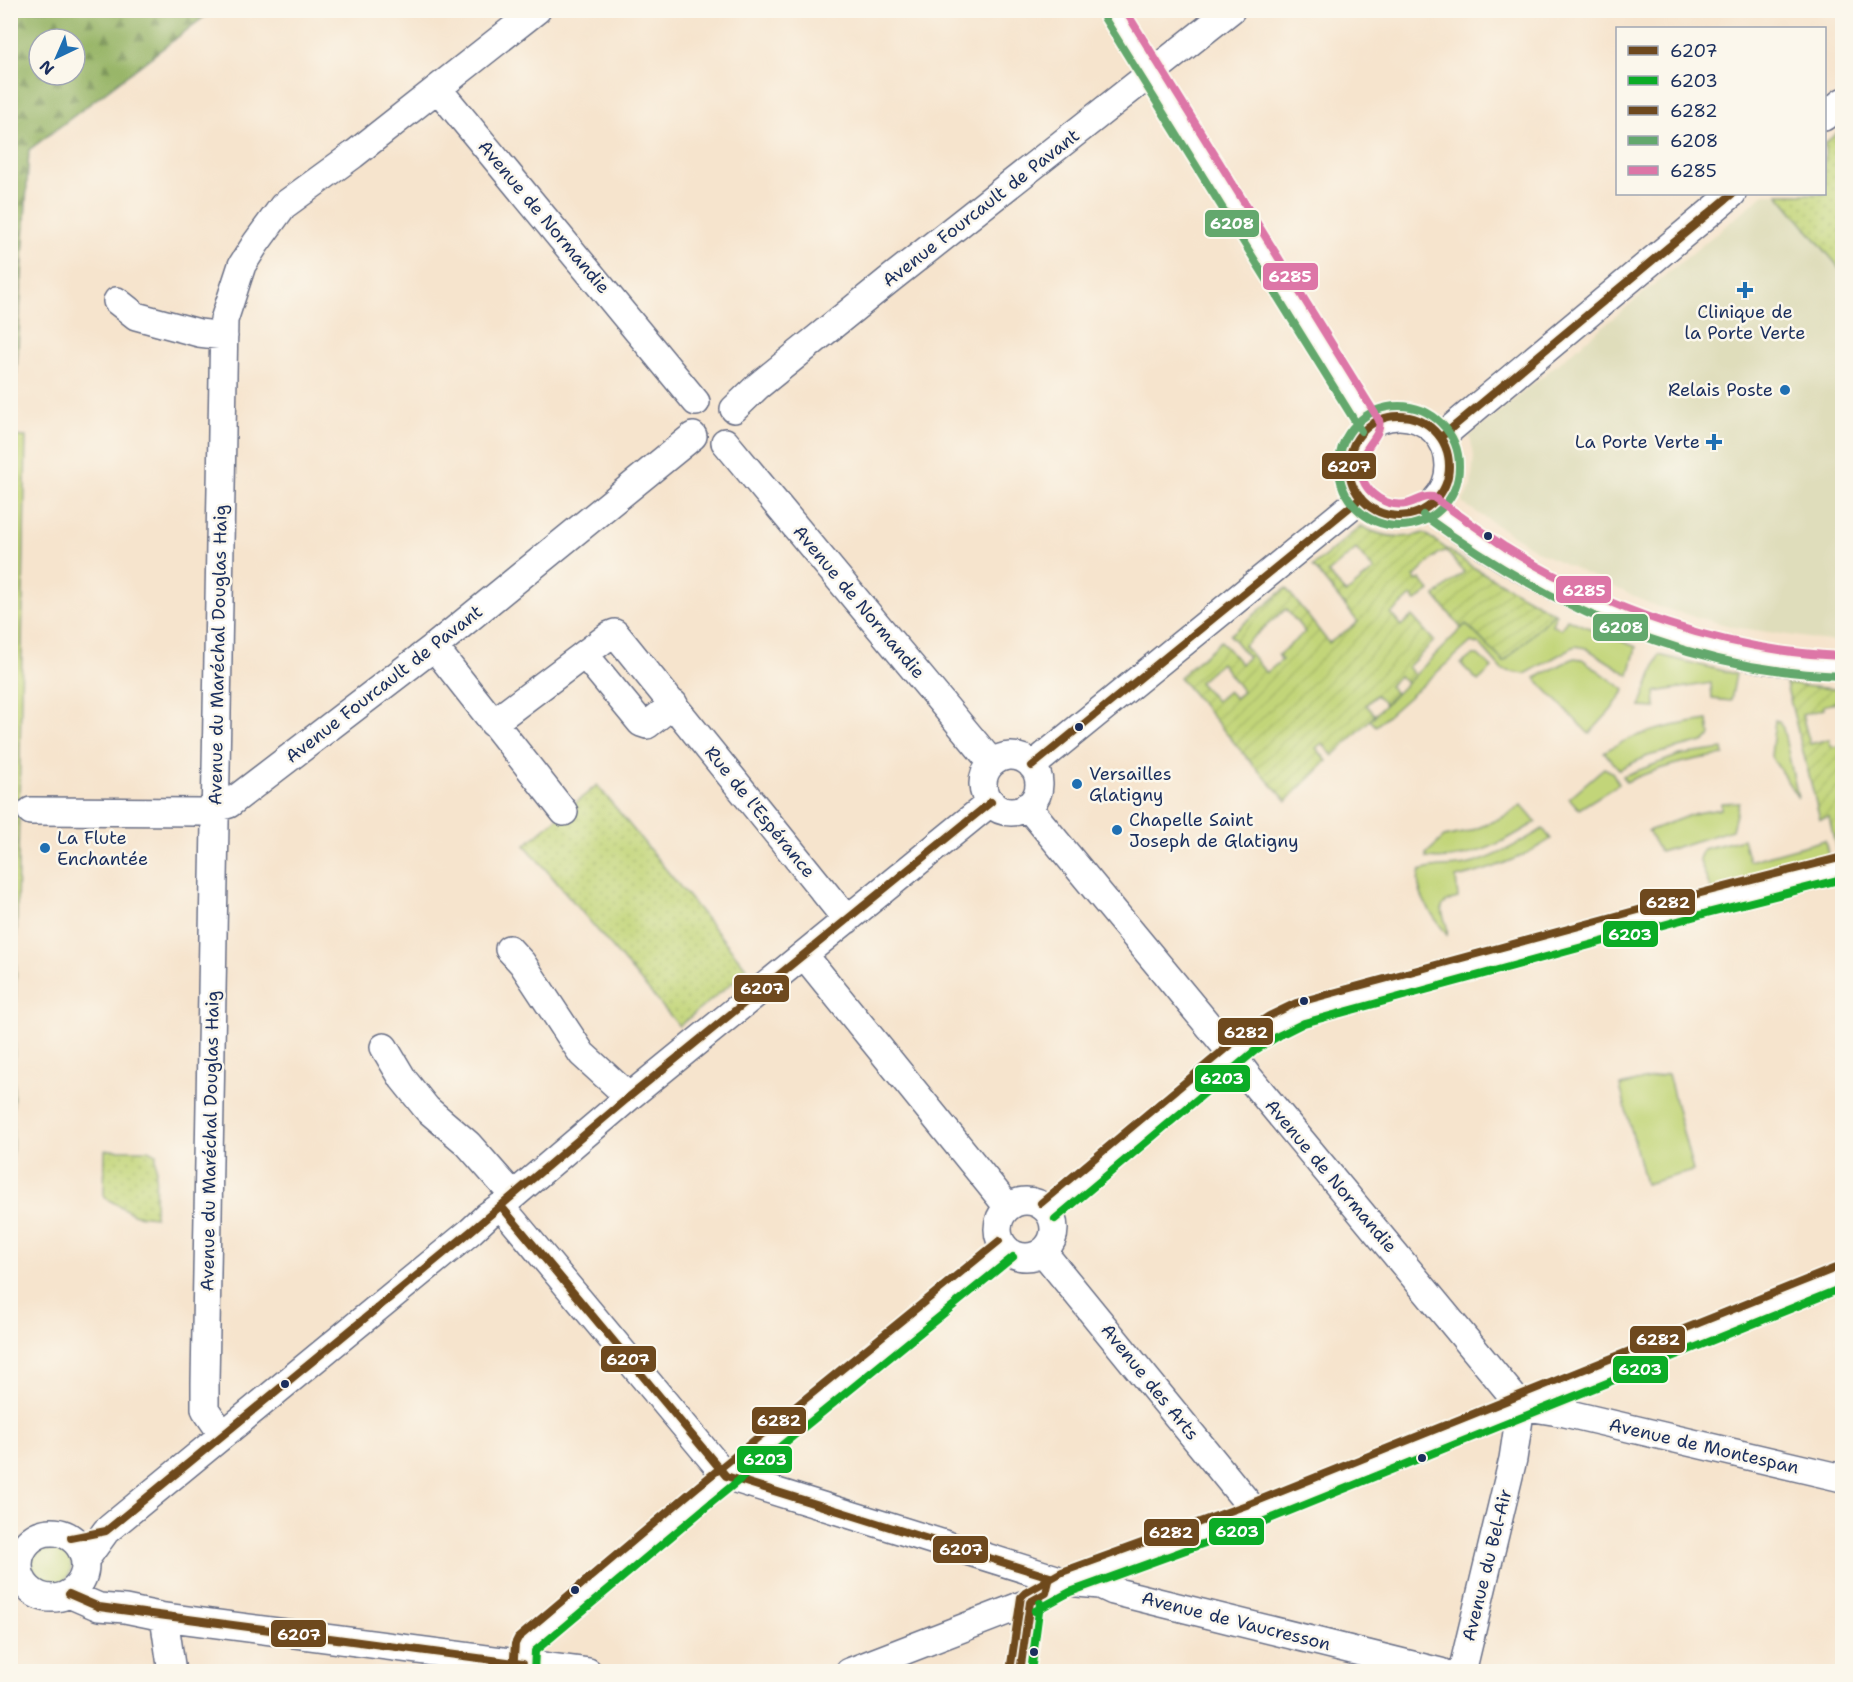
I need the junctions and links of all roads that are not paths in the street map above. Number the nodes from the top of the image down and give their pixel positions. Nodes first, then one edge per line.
1 (537, 10) edge
2 (1112, 10) edge
3 (1231, 10) edge
4 (1151, 74) junction
5 (438, 88) junction
6 (1842, 102) edge
7 (1826, 115) edge
8 (1731, 195) edge
9 (117, 301) dead end
10 (224, 336) junction
11 (696, 402) junction
12 (734, 409) junction
13 (1370, 425) junction
14 (693, 436) junction
15 (1441, 437) junction
16 (725, 442) junction
17 (1361, 498) junction
18 (1429, 507) junction
19 (434, 647) junction
20 (585, 655) junction
21 (1842, 666) edge
22 (674, 704) junction
23 (493, 723) junction
24 (992, 763) junction
25 (1032, 766) junction
26 (991, 802) junction
27 (1027, 806) junction
28 (215, 810) junction
29 (31, 811) dead end
30 (564, 812) dead end
31 (1842, 868) edge
32 (847, 920) junction
33 (509, 949) dead end
34 (804, 956) junction
35 (384, 1047) dead end
36 (1233, 1057) junction
37 (629, 1097) junction
38 (507, 1201) junction
39 (1008, 1207) junction
40 (1047, 1210) junction
41 (1006, 1249) junction
42 (1042, 1252) junction
43 (1842, 1276) edge
44 (1521, 1406) junction
45 (223, 1435) junction
46 (726, 1476) junction
47 (1842, 1478) edge
48 (1256, 1513) junction
49 (80, 1556) junction
50 (1048, 1589) junction
51 (18, 1592) edge
52 (69, 1594) junction
53 (112, 1608) junction
54 (164, 1617) junction
55 (523, 1668) edge
56 (172, 1671) edge
57 (588, 1671) edge
58 (849, 1671) edge
59 (1020, 1671) edge
60 (1441, 1671) edge
61 (1462, 1671) edge

1 - 5 street, Avenue du Maréchal Douglas Haig
2 - 4 street
3 - 4 street, Avenue Fourcault de Pavant
4 - 12 street, Avenue Fourcault de Pavant
4 - 13 street
5 - 10 street, Avenue du Maréchal Douglas Haig
5 - 11 street, Avenue de Normandie
6 - 7 street
8 - 15 street
9 - 10 street
10 - 28 street, Avenue du Maréchal Douglas Haig
11 - 12 street
11 - 14 street
12 - 16 street
13 - 15 street
13 - 17 street
14 - 16 street
14 - 19 street, Avenue Fourcault de Pavant
15 - 18 street
16 - 24 street, Avenue de Normandie
17 - 18 street
17 - 25 street
18 - 21 street
19 - 23 street
19 - 28 street, Avenue Fourcault de Pavant
20 - 22 street
20 - 22 street, Rue de l'Espérance
20 - 23 street, Rue de l'Espérance
22 - 32 street, Rue de l'Espérance
23 - 30 street
24 - 25 street
24 - 26 street
25 - 27 street
26 - 27 street
26 - 32 street
27 - 36 street, Avenue de Normandie
28 - 29 street, Avenue Fourcault de Pavant
28 - 45 street, Avenue du Maréchal Douglas Haig
31 - 36 street
32 - 34 street
33 - 37 street
34 - 37 street
34 - 39 street
35 - 38 street
36 - 40 street
36 - 44 street, Avenue de Normandie
37 - 38 street
38 - 45 street
38 - 46 street
39 - 40 street
39 - 41 street
40 - 42 street
41 - 42 street
41 - 46 street
42 - 48 street, Avenue des Arts
43 - 44 street
44 - 47 street, Avenue de Montespan
44 - 48 street
44 - 61 street, Avenue du Bel-Air
45 - 49 street
46 - 50 street
46 - 55 street
48 - 50 street
49 - 51 street
49 - 52 street
49 - 53 street
50 - 58 street
50 - 59 street
50 - 60 street, Avenue de Vaucresson
51 - 52 street
52 - 53 street
53 - 54 street
54 - 55 street
54 - 56 street
55 - 57 street

